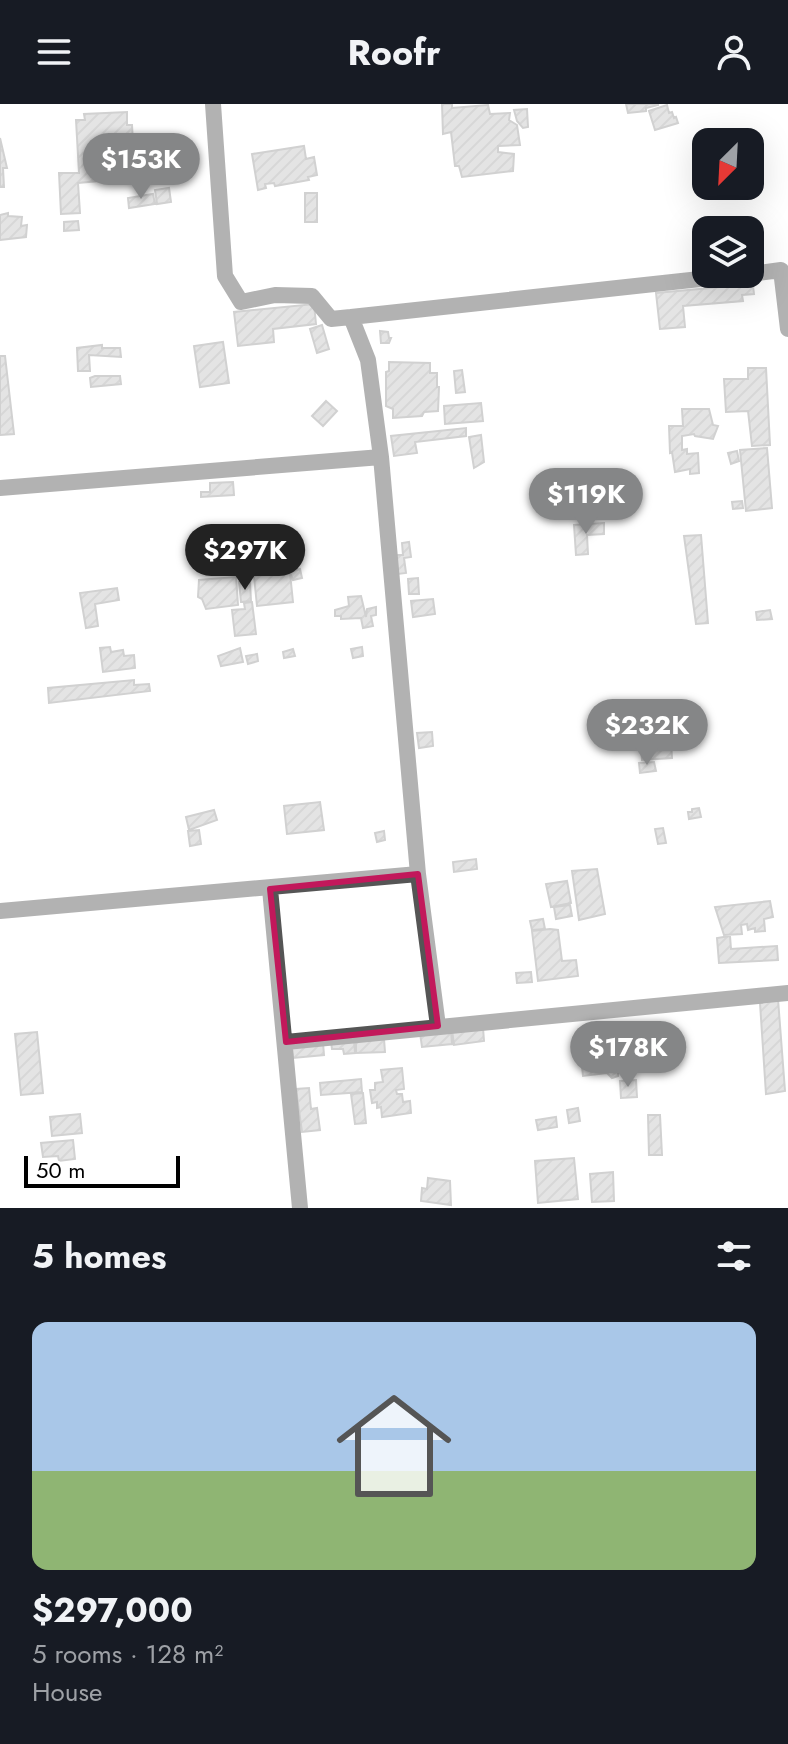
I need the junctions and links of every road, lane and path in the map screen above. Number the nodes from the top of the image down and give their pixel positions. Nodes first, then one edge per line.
1 (213, 104) edge
2 (784, 270) edge
3 (764, 272) edge
4 (692, 280) edge
5 (351, 317) junction
6 (788, 329) edge
7 (381, 457) junction
8 (0, 488) edge
9 (418, 874) junction
10 (270, 889) junction
11 (0, 911) edge
12 (788, 993) edge
13 (438, 1026) junction
14 (286, 1042) junction
15 (300, 1208) edge

1 - 5 street
2 - 3 street
2 - 6 street
4 - 5 street
5 - 7 street
7 - 8 street
7 - 9 street
9 - 10 street
9 - 13 street
10 - 11 street
10 - 14 street
12 - 13 street
13 - 14 street
14 - 15 street

